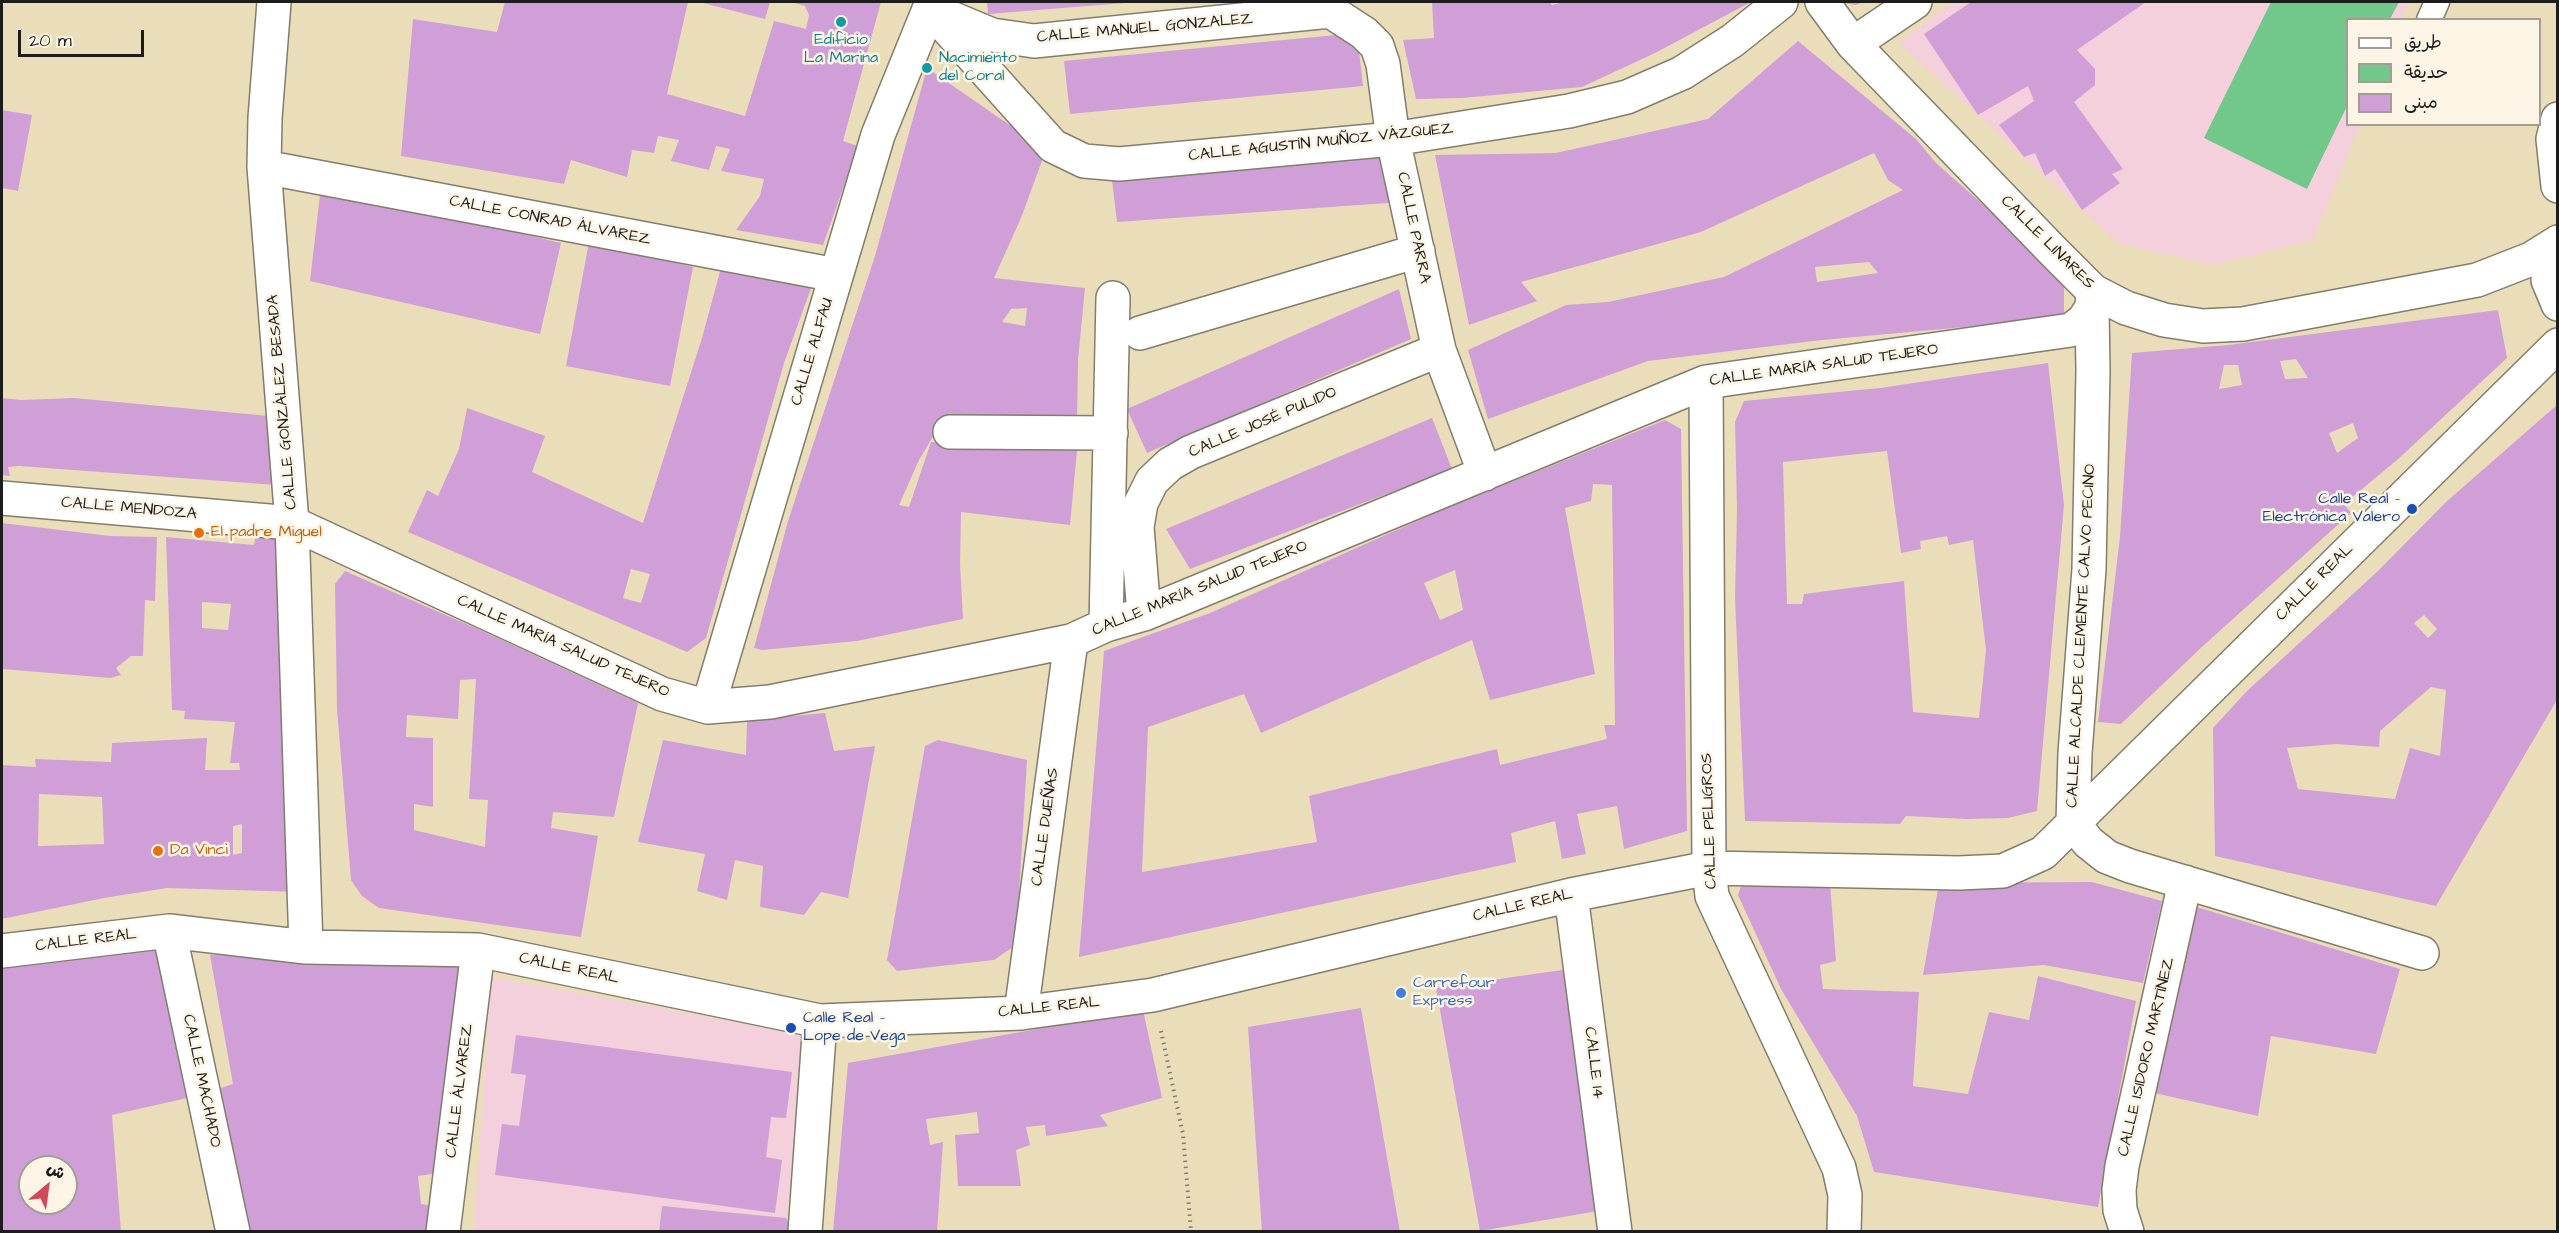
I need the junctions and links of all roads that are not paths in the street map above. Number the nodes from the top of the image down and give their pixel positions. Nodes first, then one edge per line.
1 (274, 2) edge
2 (1781, 2) edge
3 (1822, 2) edge
4 (1915, 2) edge
5 (2437, 2) edge
6 (931, 5) edge
7 (1325, 6) edge
8 (2430, 18) edge
9 (1853, 44) junction
10 (2558, 119) edge
11 (1394, 139) junction
12 (264, 167) junction
13 (2558, 186) edge
14 (2556, 243) edge
15 (1418, 251) junction
16 (836, 275) junction
17 (1113, 298) dead end
18 (2093, 299) junction
19 (2558, 304) edge
20 (1140, 333) dead end
21 (2558, 345) edge
22 (1439, 350) junction
23 (1706, 382) junction
24 (950, 432) dead end
25 (1111, 433) junction
26 (1485, 474) junction
27 (2, 498) edge
28 (292, 523) junction
29 (1144, 614) junction
30 (1106, 625) junction
31 (1071, 641) junction
32 (708, 707) junction
33 (2073, 822) junction
34 (1709, 868) junction
35 (2185, 882) junction
36 (1571, 895) junction
37 (169, 931) junction
38 (306, 947) junction
39 (478, 950) junction
40 (2, 951) edge
41 (2422, 953) dead end
42 (1022, 1013) junction
43 (820, 1021) junction
44 (233, 1232) edge
45 (443, 1232) edge
46 (804, 1232) edge
47 (1615, 1232) edge
48 (1844, 1232) edge
49 (2127, 1232) edge

1 - 12 street, CALLE GONZÁLEZ BESADA
2 - 11 street, CALLE AGUSTÍN MUÑOZ VÁZQUEZ
3 - 9 street, CALLE LINARES
4 - 9 street
5 - 8 lane
6 - 7 street, CALLE MANUEL GONZALEZ
6 - 11 street, CALLE AGUSTÍN MUÑOZ VÁZQUEZ
6 - 16 street, CALLE ALFAU
7 - 11 street, CALLE PARRA
9 - 18 street, CALLE LINARES
10 - 13 street
11 - 15 street, CALLE PARRA
12 - 16 street, CALLE CONRAD ÁLVAREZ
12 - 28 street, CALLE GONZÁLEZ BESADA
14 - 18 street, CALLE LINARES
14 - 19 street
15 - 20 street
15 - 22 street, CALLE PARRA
16 - 32 street, CALLE ALFAU
17 - 25 street
18 - 23 street, CALLE MARÍA SALUD TEJERO
18 - 33 street, CALLE ALCALDE CLEMENTE CALVO PECINO
21 - 33 street, CALLE REAL
22 - 26 street, CALLE PARRA
22 - 29 street, CALLE JOSÉ PULIDO
23 - 26 street, CALLE MARÍA SALUD TEJERO
23 - 34 street, CALLE PELIGROS
24 - 25 street
25 - 30 street
26 - 29 street, CALLE MARÍA SALUD TEJERO
27 - 28 street, CALLE MENDOZA
28 - 32 street, CALLE MARÍA SALUD TEJERO
28 - 38 street, CALLE GONZÁLEZ BESADA
29 - 30 street, CALLE MARÍA SALUD TEJERO
30 - 31 street, CALLE MARÍA SALUD TEJERO
31 - 32 street, CALLE MARÍA SALUD TEJERO
31 - 42 street, CALLE DUEÑAS
33 - 34 street, CALLE REAL
33 - 35 street
34 - 36 street, CALLE REAL
34 - 48 street, CALLE PELIGROS
35 - 41 street
35 - 49 street, CALLE ISIDORO MARTÍNEZ
36 - 42 street, CALLE REAL
36 - 47 street, CALLE 14
37 - 38 street, CALLE REAL
37 - 40 street, CALLE REAL
37 - 44 street, CALLE MACHADO
38 - 39 street, CALLE REAL
39 - 43 street, CALLE REAL
39 - 45 street, CALLE ÁLVAREZ
42 - 43 street, CALLE REAL
43 - 46 street

